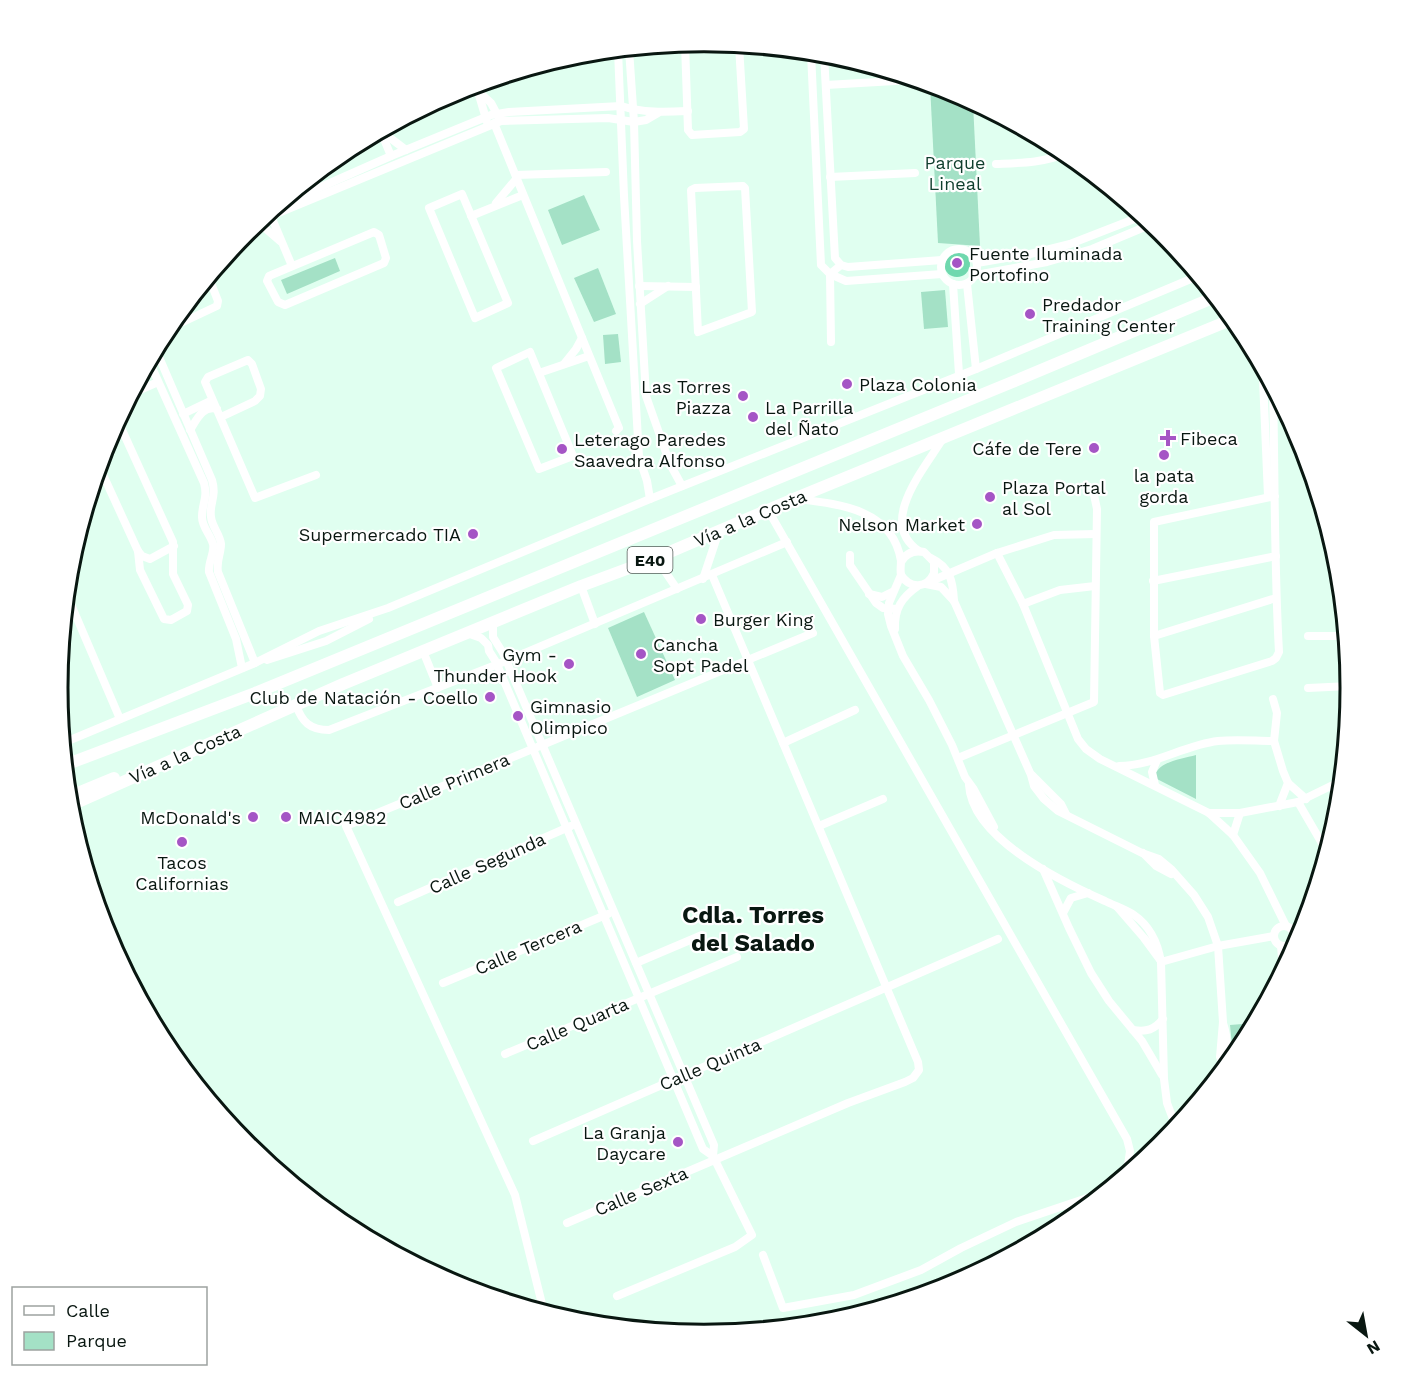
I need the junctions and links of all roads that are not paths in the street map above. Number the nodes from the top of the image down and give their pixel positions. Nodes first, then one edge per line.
1 (685, 53) edge
2 (740, 54) edge
3 (630, 57) edge
4 (618, 58) edge
5 (811, 62) edge
6 (825, 64) edge
7 (892, 81) edge
8 (826, 85) junction
9 (482, 93) edge
10 (621, 106) junction
11 (633, 110) junction
12 (688, 111) junction
13 (658, 113) junction
14 (493, 120) junction
15 (621, 120) junction
16 (634, 122) junction
17 (388, 137) edge
18 (384, 139) edge
19 (406, 150) junction
20 (391, 156) junction
21 (1053, 158) edge
22 (996, 164) dead end
23 (606, 172) dead end
24 (361, 173) junction
25 (915, 173) dead end
26 (517, 177) junction
27 (830, 177) junction
28 (304, 195) edge
29 (523, 195) junction
30 (494, 207) junction
31 (287, 208) edge
32 (471, 216) junction
33 (1133, 219) edge
34 (273, 221) edge
35 (1118, 225) junction
36 (266, 228) edge
37 (1142, 228) edge
38 (1122, 236) junction
39 (283, 244) junction
40 (942, 261) junction
41 (977, 263) junction
42 (841, 265) junction
43 (292, 266) junction
44 (638, 271) junction
45 (628, 272) junction
46 (830, 274) junction
47 (942, 274) junction
48 (976, 275) junction
49 (1191, 279) edge
50 (953, 284) junction
51 (967, 284) junction
52 (212, 286) edge
53 (639, 286) junction
54 (668, 286) junction
55 (696, 287) junction
56 (1208, 300) edge
57 (640, 304) junction
58 (969, 314) junction
59 (955, 315) junction
60 (185, 321) edge
61 (1226, 324) edge
62 (582, 338) junction
63 (831, 342) dead end
64 (972, 342) junction
65 (958, 344) junction
66 (589, 356) junction
67 (160, 359) edge
68 (563, 364) junction
69 (976, 369) junction
70 (154, 373) joint
71 (538, 373) junction
72 (958, 375) junction
73 (149, 378) edge
74 (158, 382) junction
75 (1264, 387) edge
76 (144, 388) edge
77 (212, 398) junction
78 (1273, 405) edge
79 (219, 413) junction
80 (183, 414) junction
81 (190, 430) junction
82 (123, 431) edge
83 (616, 431) dead end
84 (942, 440) junction
85 (198, 457) junction
86 (316, 475) dead end
87 (104, 478) edge
88 (682, 486) junction
89 (1094, 495) dead end
90 (1272, 496) junction
91 (796, 498) junction
92 (650, 499) junction
93 (768, 510) junction
94 (901, 518) junction
95 (884, 526) junction
96 (719, 531) junction
97 (1096, 534) junction
98 (787, 542) junction
99 (174, 546) junction
100 (138, 551) junction
101 (670, 551) junction
102 (919, 551) junction
103 (997, 553) junction
104 (850, 555) dead end
105 (1276, 556) junction
106 (931, 558) junction
107 (651, 560) junction
108 (901, 562) junction
109 (901, 574) junction
110 (949, 574) junction
111 (669, 576) junction
112 (707, 577) junction
113 (1153, 581) junction
114 (924, 584) junction
115 (581, 586) junction
116 (1095, 586) junction
117 (677, 589) junction
118 (892, 592) junction
119 (869, 594) junction
120 (1276, 597) junction
121 (954, 601) junction
122 (1023, 604) junction
123 (73, 608) edge
124 (892, 610) junction
125 (493, 622) junction
126 (595, 624) junction
127 (467, 633) junction
128 (813, 633) dead end
129 (1155, 636) junction
130 (1308, 636) dead end
131 (1338, 636) edge
132 (423, 651) junction
133 (506, 661) junction
134 (748, 661) junction
135 (255, 663) junction
136 (496, 663) junction
137 (242, 668) junction
138 (1340, 686) edge
139 (438, 688) junction
140 (1308, 688) dead end
141 (1274, 699) dead end
142 (296, 705) junction
143 (855, 710) dead end
144 (1068, 714) junction
145 (120, 719) junction
146 (1013, 736) junction
147 (70, 740) edge
148 (1274, 741) junction
149 (783, 743) junction
150 (205, 744) junction
151 (542, 744) junction
152 (532, 748) junction
153 (958, 758) junction
154 (1158, 760) junction
155 (72, 762) edge
156 (1115, 766) junction
157 (1288, 783) junction
158 (1155, 785) junction
159 (1333, 785) edge
160 (77, 793) edge
161 (883, 799) dead end
162 (1302, 800) junction
163 (78, 802) edge
164 (1279, 806) junction
165 (1209, 813) junction
166 (1240, 813) junction
167 (576, 824) junction
168 (819, 826) junction
169 (566, 828) junction
170 (1233, 835) junction
171 (1321, 840) edge
172 (1043, 869) junction
173 (1088, 893) junction
174 (398, 902) dead end
175 (614, 911) junction
176 (1064, 913) junction
177 (603, 916) junction
178 (1288, 934) edge
179 (702, 935) dead end
180 (998, 939) dead end
181 (1218, 946) junction
182 (1283, 951) edge
183 (737, 957) dead end
184 (1161, 962) junction
185 (636, 963) junction
186 (442, 983) dead end
187 (888, 988) junction
188 (649, 993) junction
189 (638, 998) junction
190 (1163, 1019) junction
191 (1133, 1030) junction
192 (1228, 1049) edge
193 (505, 1054) dead end
194 (684, 1075) junction
195 (1164, 1079) junction
196 (673, 1080) junction
197 (1173, 1118) edge
198 (533, 1141) dead end
199 (714, 1158) junction
200 (1130, 1161) edge
201 (1081, 1200) edge
202 (567, 1223) dead end
203 (764, 1255) dead end
204 (616, 1296) dead end
205 (542, 1304) edge

1 - 12 street
2 - 12 street
3 - 11 street
4 - 10 street
5 - 46 street
6 - 8 street
7 - 8 street
8 - 27 street
9 - 14 street
10 - 11 street
10 - 14 street
10 - 15 street
11 - 13 street
11 - 16 street
12 - 13 street
13 - 16 street
14 - 15 street
14 - 19 street
14 - 24 street
14 - 26 street
15 - 16 street
15 - 45 street
16 - 44 street
17 - 19 street
18 - 20 street
19 - 20 street
20 - 24 street
21 - 22 street
23 - 26 street
24 - 28 street
24 - 31 street
25 - 27 street
26 - 29 street
26 - 30 street
27 - 42 street
29 - 30 street
29 - 62 street
30 - 32 street
32 - 32 street
33 - 35 street
34 - 39 street
35 - 38 street
35 - 41 street
36 - 39 street
37 - 38 street
38 - 48 street
39 - 43 street
40 - 41 street
40 - 42 street
40 - 47 street
41 - 48 street
42 - 46 street
43 - 43 street
44 - 45 street
44 - 53 street
45 - 92 street
46 - 47 street
46 - 63 street
47 - 50 street
48 - 51 street
49 - 69 street
50 - 51 street
50 - 59 street
51 - 58 street
52 - 60 street
53 - 54 street
53 - 57 street
54 - 55 street
54 - 57 street
55 - 55 street
56 - 155 highway, Vía a la Costa / E40
57 - 88 street
58 - 59 street
58 - 64 street
59 - 65 street
61 - 84 highway, Vía a la Costa / E40
62 - 66 street
62 - 68 street
64 - 65 street
64 - 69 street
65 - 72 street
66 - 68 street
66 - 83 street
67 - 80 street
68 - 71 street
69 - 72 street
70 - 73 street
70 - 74 street
71 - 71 street
72 - 88 street
74 - 76 street
74 - 85 street
75 - 90 street
77 - 79 street
77 - 79 street
77 - 80 street
78 - 90 street
79 - 81 street
79 - 86 street
80 - 81 street
81 - 85 street
82 - 99 street
84 - 91 highway, Vía a la Costa / E40
84 - 94 street
85 - 135 street
85 - 137 street
87 - 100 street
88 - 92 street
89 - 97 street
90 - 105 street
90 - 113 street
91 - 93 highway, Vía a la Costa / E40
91 - 95 street
92 - 135 street
93 - 96 highway, Vía a la Costa / E40
93 - 98 street
94 - 95 street
94 - 102 street
95 - 108 street
96 - 101 highway, Vía a la Costa / E40
96 - 112 street
97 - 103 street
97 - 116 street
98 - 112 street
98 - 200 street
99 - 100 street
99 - 100 street
101 - 107 highway, Vía a la Costa / E40
101 - 111 street
102 - 106 street
102 - 108 street
103 - 110 street
103 - 122 street
104 - 119 street
105 - 113 street
105 - 120 street
106 - 110 street
106 - 114 street
107 - 111 street
107 - 115 highway, Vía a la Costa / E40
108 - 109 street
109 - 114 street
109 - 118 street
110 - 114 street
110 - 121 street
111 - 117 street
112 - 117 street
112 - 134 street
113 - 129 street
114 - 121 street
114 - 124 street
115 - 125 highway, Vía a la Costa / E40
115 - 126 street
116 - 122 street
116 - 144 street
117 - 126 street
118 - 119 street
118 - 124 street
119 - 124 street
120 - 129 street
120 - 129 street
121 - 146 street
122 - 144 street
123 - 145 street
124 - 153 street
125 - 127 highway, Vía a la Costa / E40
125 - 133 street
126 - 133 street
127 - 132 highway, Vía a la Costa / E40
127 - 136 street
128 - 134 street, Calle Primera
130 - 131 street
132 - 139 street
132 - 142 highway, Vía a la Costa / E40
133 - 136 street
133 - 151 street
134 - 149 street
134 - 151 street, Calle Primera
135 - 137 street
136 - 139 street
136 - 152 street
137 - 145 street
138 - 140 street
139 - 142 street
141 - 148 street
142 - 150 highway, Vía a la Costa / E40
143 - 149 street
144 - 146 street
144 - 156 street
145 - 147 street
146 - 153 street
146 - 181 street
148 - 154 street
148 - 157 street
149 - 168 street
150 - 160 highway
150 - 163 highway, Vía a la Costa / E40
151 - 152 street, Calle Primera
151 - 167 street
152 - 169 street
152 - 205 street, Calle Primera
153 - 172 street
154 - 156 street
154 - 158 street
156 - 158 street
157 - 162 street
157 - 164 street
158 - 165 street
159 - 162 street
161 - 168 street
162 - 164 street
162 - 171 street
164 - 166 street
165 - 166 street
165 - 170 street
166 - 170 street
167 - 169 street, Calle Segunda
167 - 175 street
168 - 187 street
169 - 174 street, Calle Segunda
169 - 177 street
170 - 178 street
172 - 173 street
172 - 176 street
173 - 176 street
173 - 184 street
175 - 177 street, Calle Tercera
175 - 185 street
176 - 191 street
177 - 186 street, Calle Tercera
177 - 189 street
178 - 181 street
178 - 182 street
179 - 185 street
180 - 187 street, Calle Quinta
181 - 184 street
181 - 192 street
183 - 188 street, Calle Quarta
184 - 190 street
185 - 188 street
187 - 194 street, Calle Quinta
187 - 199 street, Calle Sexta
188 - 189 street, Calle Quarta
188 - 194 street
189 - 193 street, Calle Quarta
189 - 196 street
190 - 191 street
190 - 195 street
191 - 195 street
194 - 196 street, Calle Quinta
194 - 199 street
195 - 197 street
196 - 198 street, Calle Quinta
196 - 199 street
199 - 202 street, Calle Sexta
199 - 204 street
201 - 203 street

